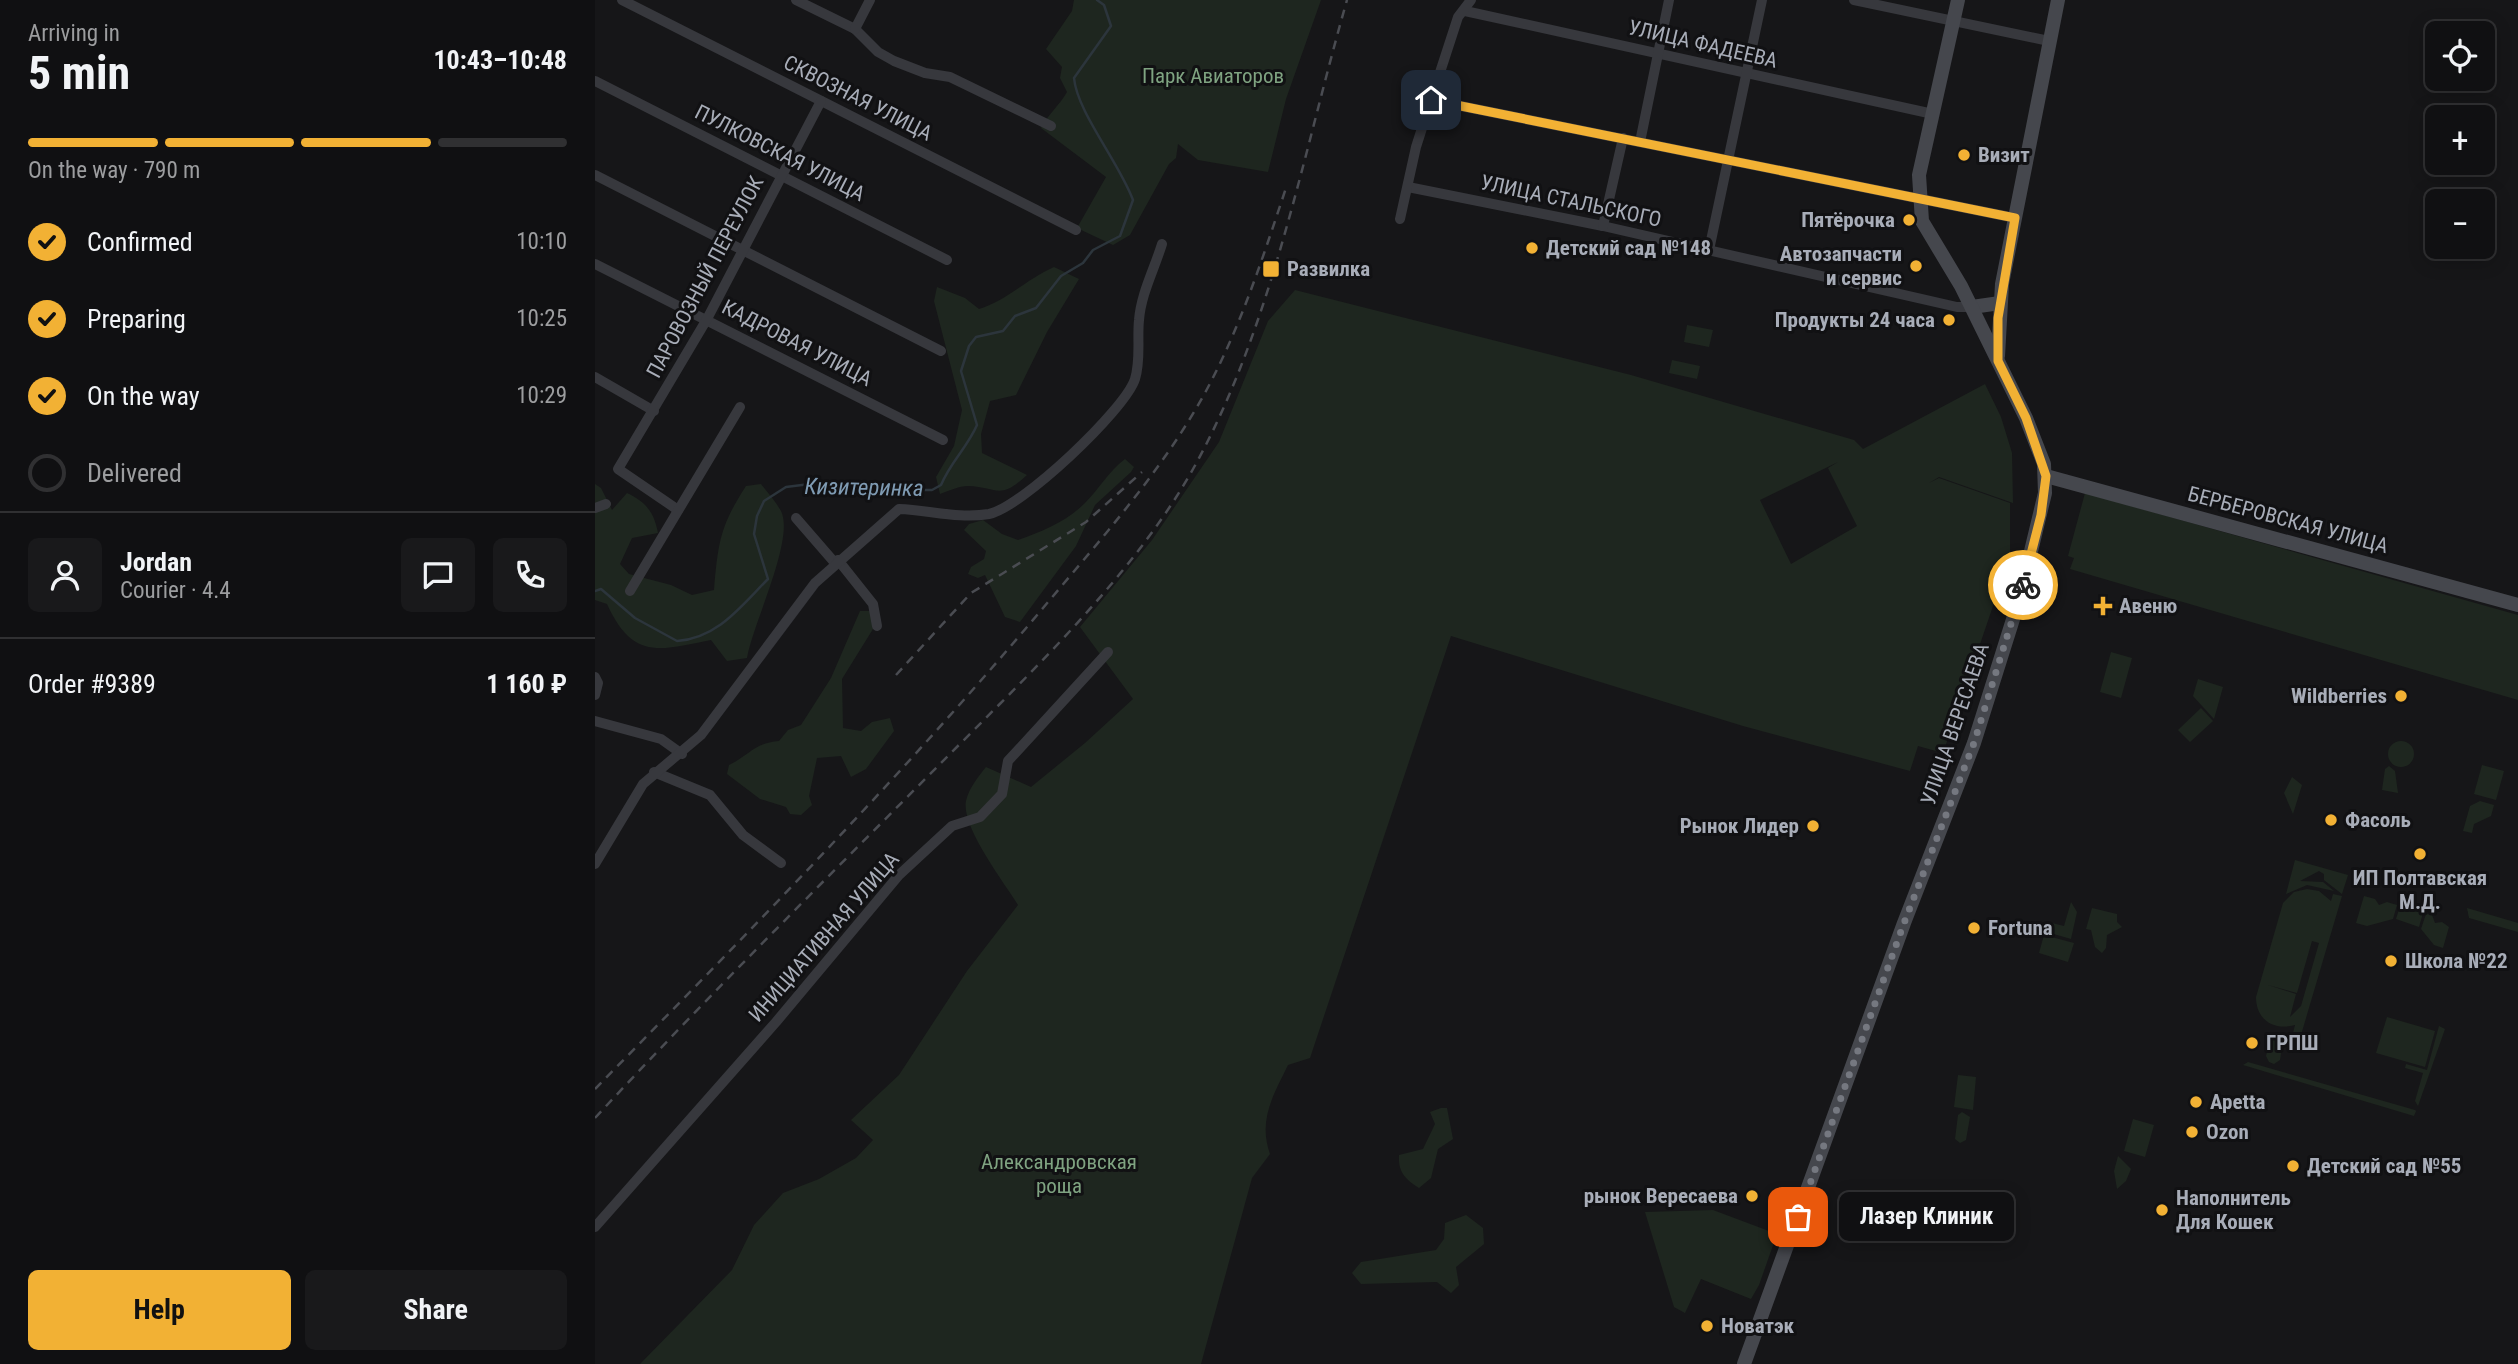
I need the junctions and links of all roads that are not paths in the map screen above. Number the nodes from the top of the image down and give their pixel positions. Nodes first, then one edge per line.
1 (622, 0) edge
2 (796, 0) edge
3 (870, 0) edge
4 (1471, 0) edge
5 (1669, 0) edge
6 (1762, 0) edge
7 (1854, 0) edge
8 (1958, 0) edge
9 (2058, 0) edge
10 (1465, 10) junction
11 (1953, 22) junction
12 (855, 29) junction
13 (2049, 41) junction
14 (1657, 53) junction
15 (1746, 73) junction
16 (595, 81) edge
17 (1431, 100) junction
18 (821, 101) junction
19 (1933, 114) junction
20 (1051, 126) dead end
21 (1623, 138) junction
22 (1640, 142) junction
23 (1728, 159) junction
24 (782, 175) junction
25 (595, 176) edge
26 (1408, 187) junction
27 (1918, 197) junction
28 (2015, 218) junction
29 (1400, 219) dead end
30 (1602, 226) junction
31 (1076, 230) dead end
32 (1162, 244) dead end
33 (742, 250) junction
34 (1709, 250) junction
35 (947, 260) dead end
36 (595, 264) edge
37 (2000, 303) junction
38 (1972, 307) junction
39 (707, 319) junction
40 (941, 351) dead end
41 (1998, 361) junction
42 (595, 377) edge
43 (740, 407) dead end
44 (653, 411) junction
45 (943, 440) dead end
46 (2046, 476) junction
47 (606, 504) dead end
48 (595, 508) edge
49 (678, 510) junction
50 (796, 518) dead end
51 (837, 562) junction
52 (630, 591) dead end
53 (2518, 605) edge
54 (877, 625) dead end
55 (1108, 652) dead end
56 (595, 677) edge
57 (595, 695) edge
58 (595, 720) edge
59 (682, 754) junction
60 (654, 772) junction
61 (781, 863) dead end
62 (595, 864) edge
63 (595, 1227) edge
64 (1744, 1364) edge

1 - 18 street, СКВОЗНАЯ УЛИЦА
2 - 12 street
3 - 12 street
4 - 10 street
5 - 14 street
6 - 15 street
7 - 11 street
8 - 11 main road
9 - 13 main road, УЛИЦА ВЕРЕСАЕВА
10 - 14 street, УЛИЦА ФАДЕЕВА
10 - 17 street
11 - 13 street
11 - 19 main road
12 - 20 street
13 - 28 main road, УЛИЦА ВЕРЕСАЕВА
14 - 15 street, УЛИЦА ФАДЕЕВА
14 - 22 street
15 - 19 street, УЛИЦА ФАДЕЕВА
15 - 23 street
16 - 24 street, ПУЛКОВСКАЯ УЛИЦА
17 - 21 street
17 - 26 street
18 - 24 street, ПАРОВОЗНЫЙ ПЕРЕУЛОК
18 - 31 street, СКВОЗНАЯ УЛИЦА
19 - 27 main road
21 - 22 street
21 - 30 street
22 - 23 street
23 - 27 street
23 - 34 street
24 - 33 street, ПАРОВОЗНЫЙ ПЕРЕУЛОК
24 - 35 street, ПУЛКОВСКАЯ УЛИЦА
25 - 33 street
26 - 29 street
26 - 30 street, УЛИЦА СТАЛЬСКОГО
27 - 28 street
27 - 38 main road
28 - 37 main road, УЛИЦА ВЕРЕСАЕВА
30 - 34 street, УЛИЦА СТАЛЬСКОГО
32 - 51 street
33 - 39 street, ПАРОВОЗНЫЙ ПЕРЕУЛОК
33 - 40 street
34 - 38 street, УЛИЦА СТАЛЬСКОГО
36 - 39 street, КАДРОВАЯ УЛИЦА
37 - 38 main road
37 - 41 main road, УЛИЦА ВЕРЕСАЕВА
38 - 41 main road
39 - 44 street, ПАРОВОЗНЫЙ ПЕРЕУЛОК
39 - 45 street, КАДРОВАЯ УЛИЦА
41 - 46 main road, УЛИЦА ВЕРЕСАЕВА
42 - 44 street
43 - 49 street
44 - 49 street, ПАРОВОЗНЫЙ ПЕРЕУЛОК
46 - 53 main road, БЕРБЕРОВСКАЯ УЛИЦА
46 - 64 main road, УЛИЦА ВЕРЕСАЕВА
47 - 48 street
49 - 52 street
50 - 51 street
51 - 54 street
51 - 59 street
55 - 63 street, ИНИЦИАТИВНАЯ УЛИЦА
56 - 57 street
58 - 59 street
59 - 60 street
60 - 61 street
60 - 62 street

